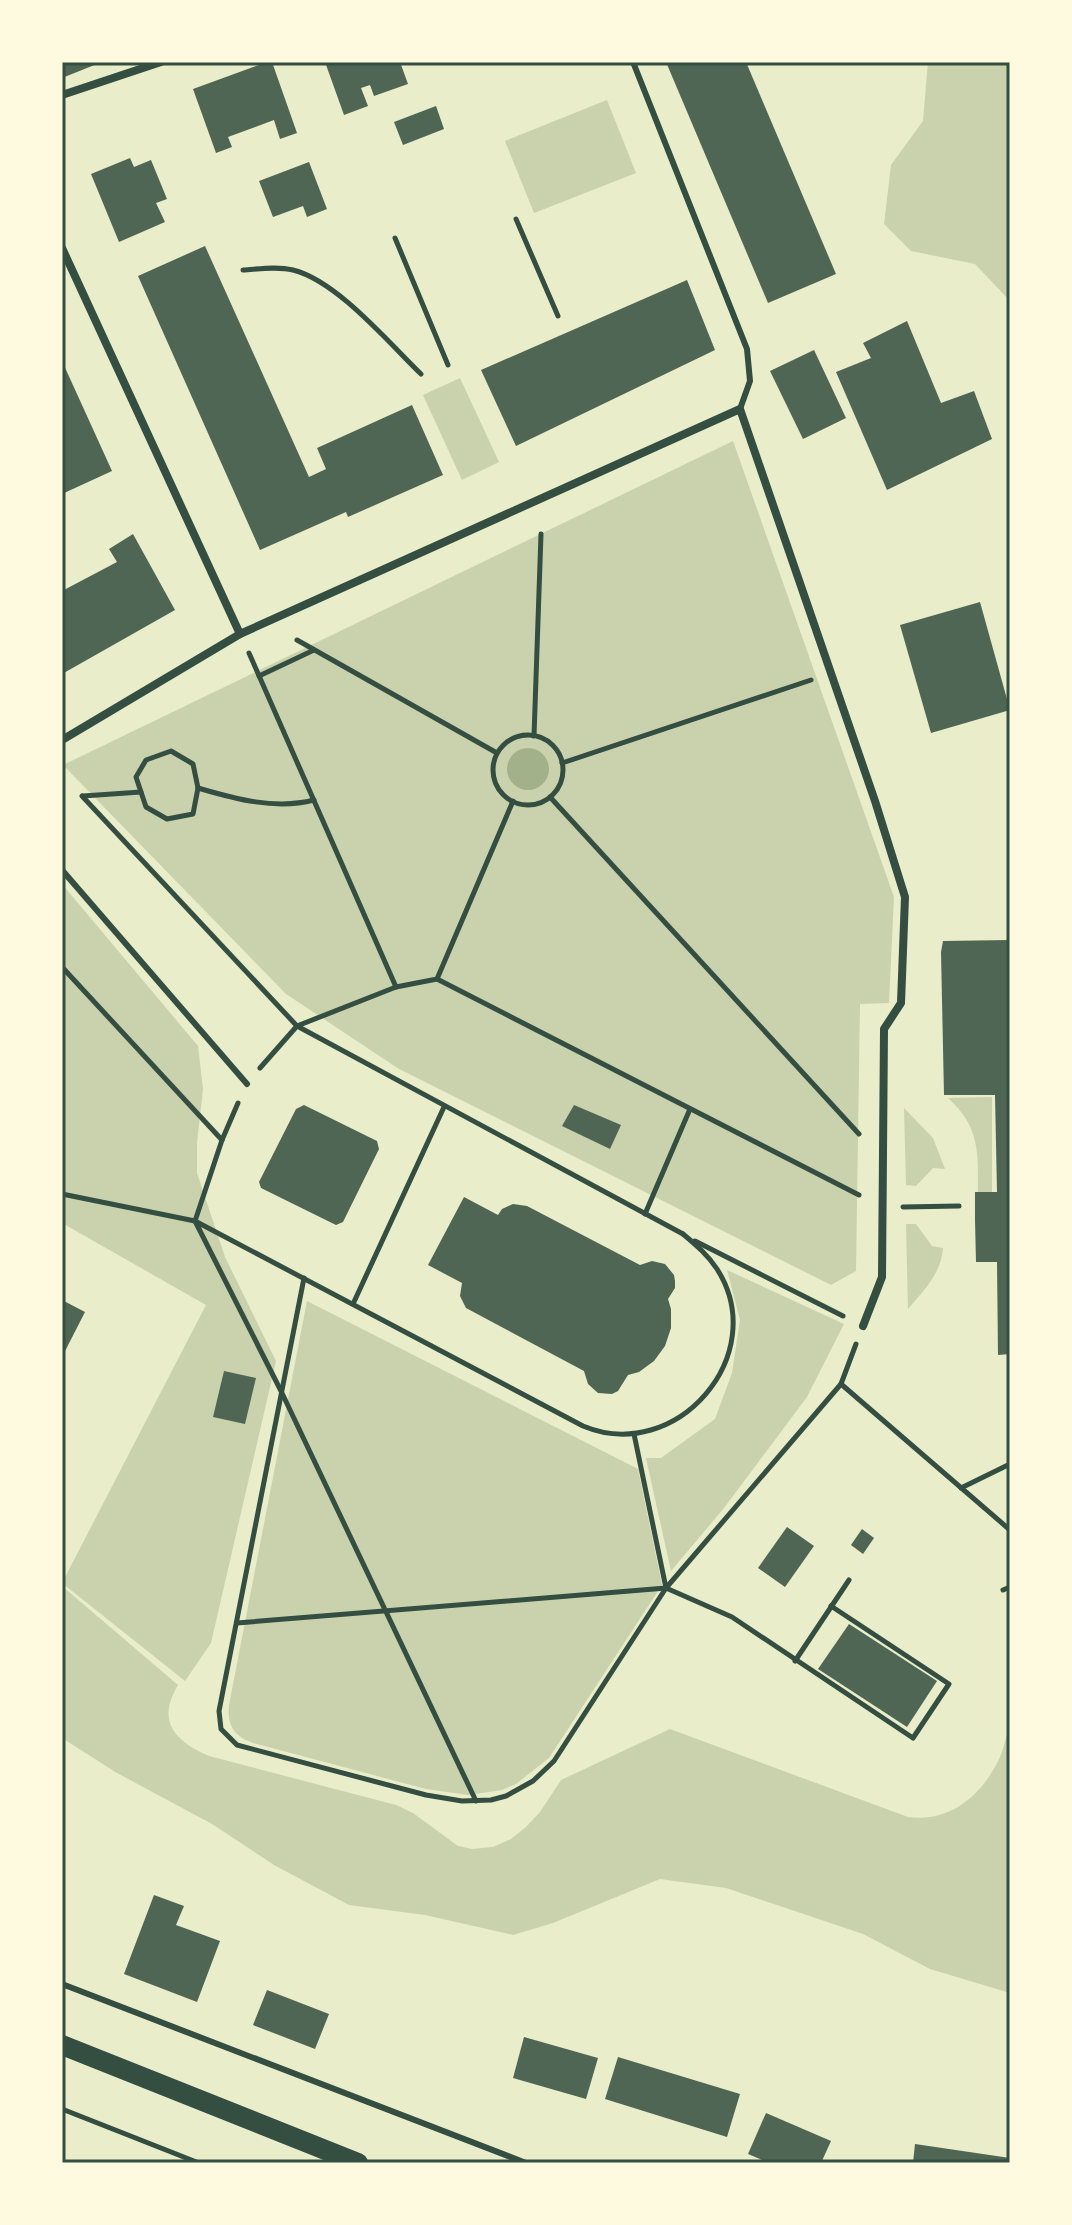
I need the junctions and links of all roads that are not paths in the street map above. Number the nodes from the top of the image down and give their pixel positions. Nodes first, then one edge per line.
1 (161, 62) edge
2 (633, 62) edge
3 (62, 95) edge
4 (62, 248) edge
5 (740, 409) junction
6 (240, 634) junction
7 (62, 740) edge
8 (62, 870) edge
9 (247, 1084) road end
10 (863, 1326) road end
11 (62, 1984) edge
12 (62, 2045) edge
13 (358, 2163) edge
14 (526, 2163) edge

1 - 3 street
2 - 5 lane
4 - 6 street
5 - 6 street
5 - 10 street
6 - 7 street
8 - 9 lane
11 - 14 lane
12 - 13 main road

